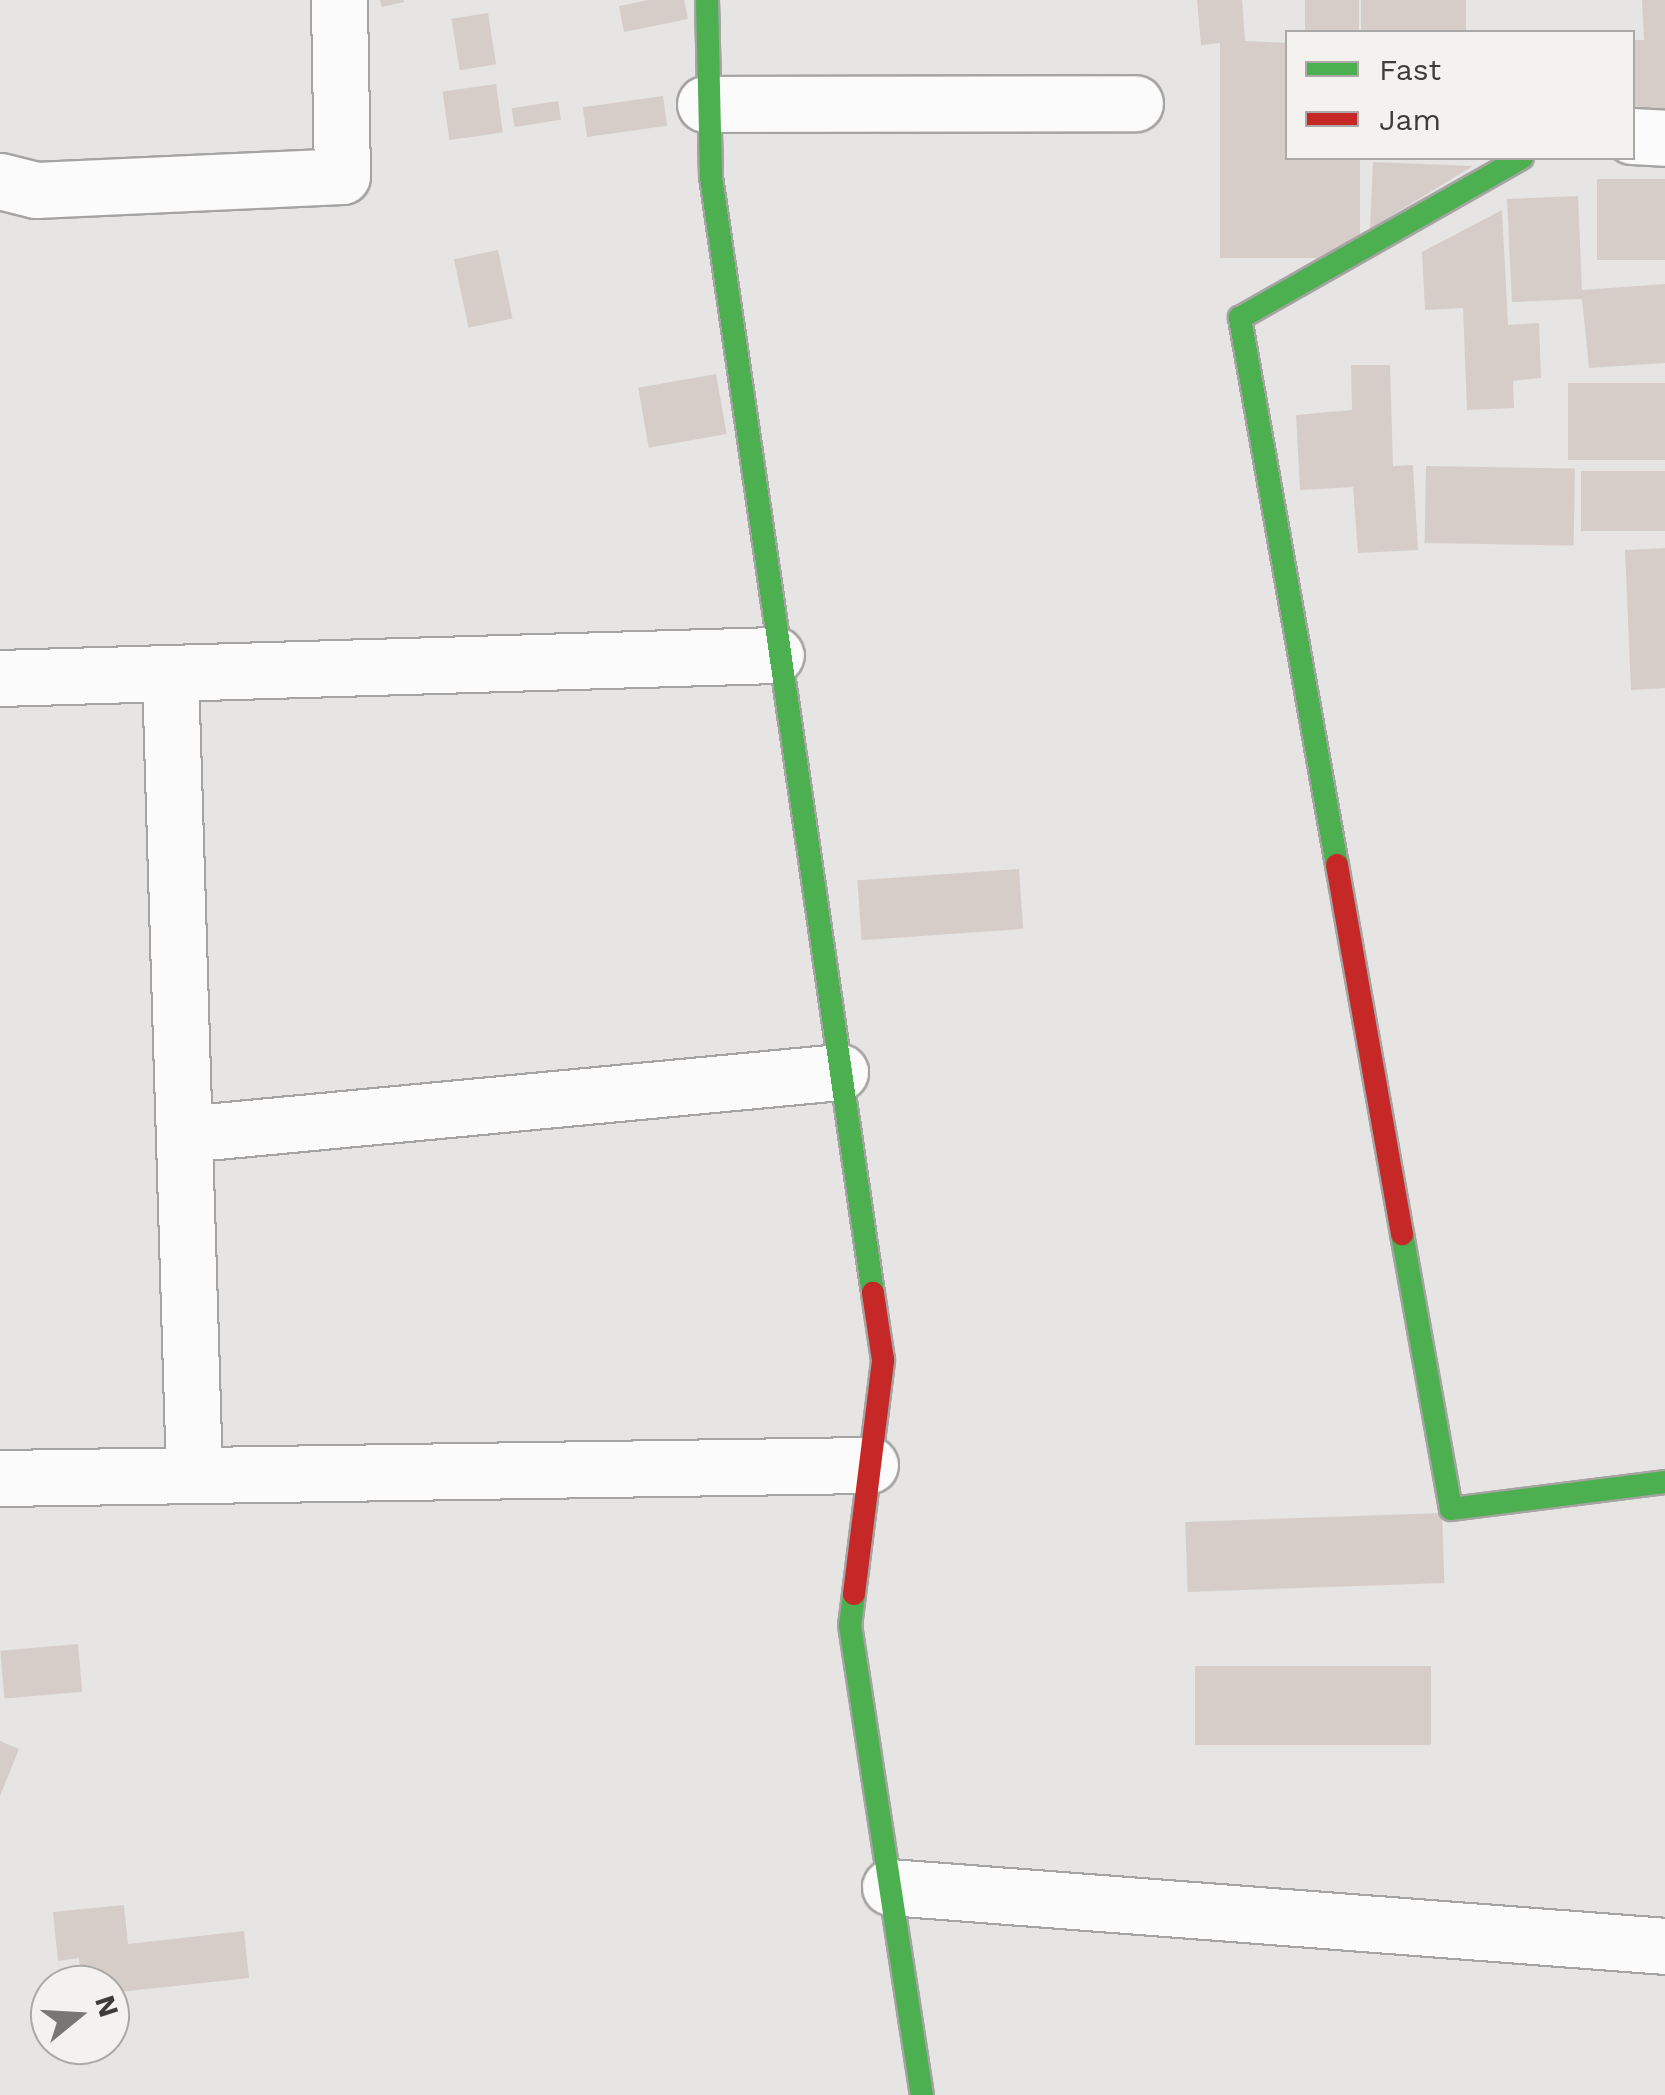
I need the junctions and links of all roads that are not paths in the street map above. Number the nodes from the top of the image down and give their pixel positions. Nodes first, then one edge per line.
1 (338, 0) edge
2 (706, 0) edge
3 (1135, 102) dead end
4 (706, 104) junction
5 (1635, 136) edge
6 (1665, 138) edge
7 (1518, 160) edge
8 (0, 181) edge
9 (776, 654) junction
10 (170, 674) junction
11 (0, 678) edge
12 (840, 1072) junction
13 (185, 1134) junction
14 (870, 1466) junction
15 (194, 1472) junction
16 (0, 1478) edge
17 (1665, 1482) edge
18 (890, 1887) junction
19 (1665, 1946) edge
20 (922, 2095) edge

1 - 8 street
2 - 4 street
3 - 4 street
4 - 9 street
5 - 6 street
7 - 17 street
9 - 10 street
9 - 12 street
10 - 11 street
10 - 13 street
12 - 13 street
12 - 14 street
13 - 15 street
14 - 15 street
14 - 18 street
15 - 16 street
18 - 19 street
18 - 20 street

